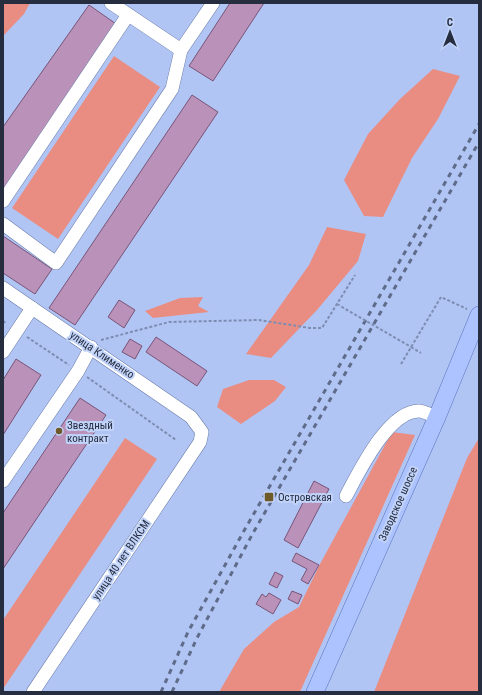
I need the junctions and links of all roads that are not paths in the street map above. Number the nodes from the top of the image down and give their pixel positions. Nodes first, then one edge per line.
1 (111, 3) edge
2 (213, 3) edge
3 (128, 15) junction
4 (181, 50) junction
5 (3, 201) edge
6 (3, 224) edge
7 (3, 288) edge
8 (32, 308) junction
9 (476, 314) edge
10 (475, 332) edge
11 (96, 344) junction
12 (3, 352) edge
13 (437, 417) junction
14 (198, 425) joint
15 (3, 481) edge
16 (346, 496) dead end
17 (33, 692) edge
18 (315, 692) edge

1 - 3 street
2 - 4 street
3 - 4 street
3 - 5 street
4 - 6 street
7 - 8 street, улица Клименко
8 - 11 street, улица Клименко
8 - 12 street
9 - 10 main road, Заводское шоссе
10 - 13 main road, Заводское шоссе
11 - 14 street, улица Клименко
11 - 15 street
13 - 16 street
13 - 18 main road, Заводское шоссе
14 - 17 street, улица 40 лет ВЛКСМ

